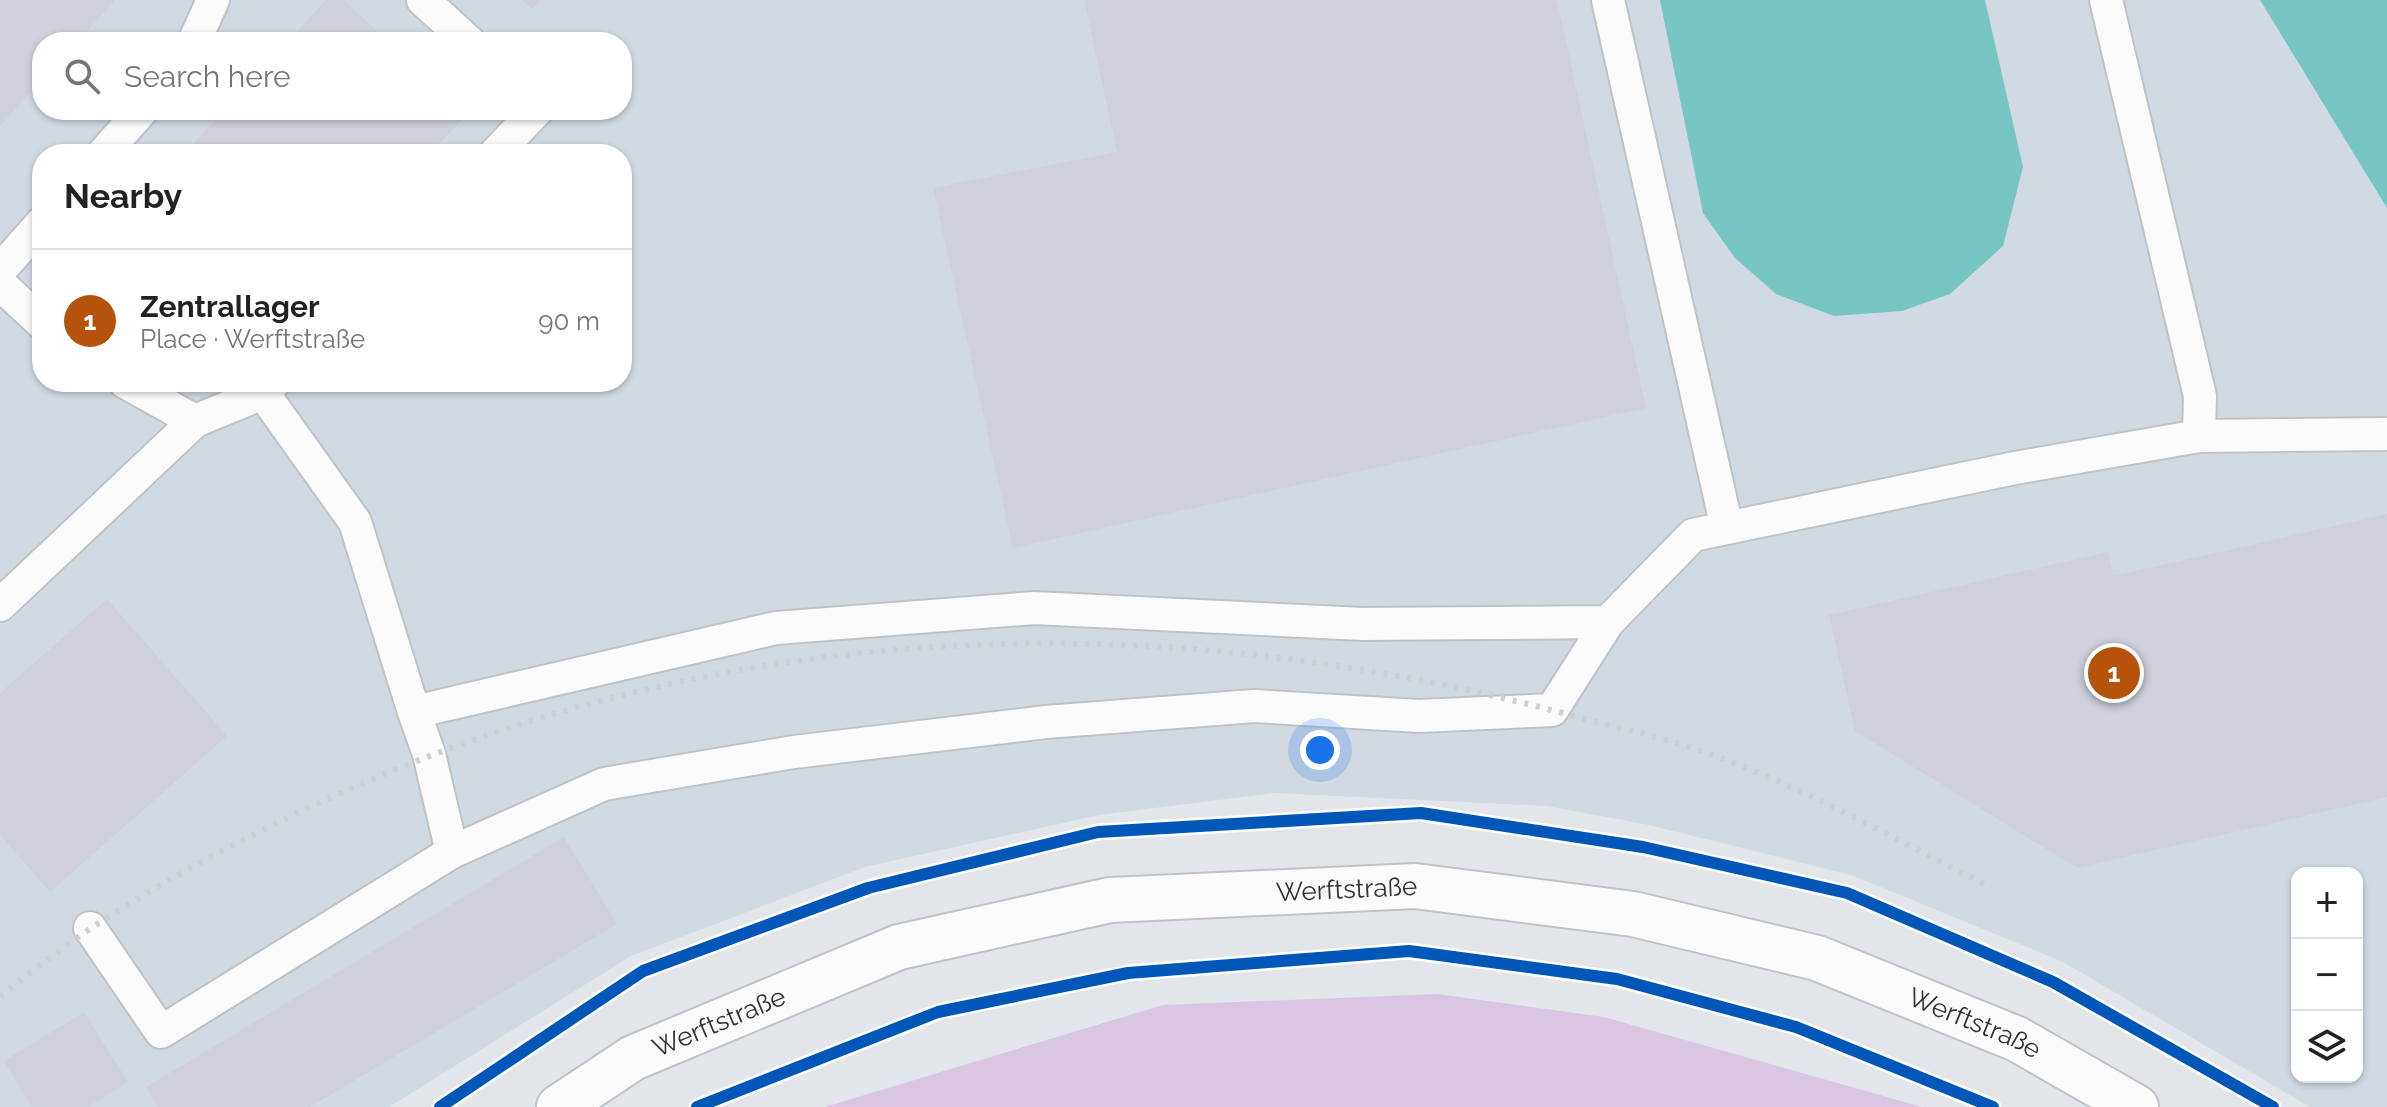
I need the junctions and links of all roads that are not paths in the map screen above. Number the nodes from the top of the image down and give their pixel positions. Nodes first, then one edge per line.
1 (213, 0) edge
2 (423, 0) edge
3 (1608, 0) edge
4 (2106, 0) edge
5 (199, 32) edge
6 (458, 32) edge
7 (133, 120) edge
8 (527, 120) edge
9 (112, 144) edge
10 (505, 144) edge
11 (32, 234) edge
12 (0, 270) edge
13 (0, 284) edge
14 (32, 314) edge
15 (143, 392) edge
16 (259, 392) edge
17 (271, 392) edge
18 (195, 421) junction
19 (2387, 434) edge
20 (2199, 436) junction
21 (1727, 528) junction
22 (0, 605) edge
23 (1608, 622) junction
24 (414, 712) junction
25 (452, 852) junction
26 (90, 928) dead end
27 (559, 1107) edge
28 (2136, 1107) edge

1 - 5 lane
2 - 6 lane
3 - 21 lane
4 - 20 lane
7 - 9 lane
8 - 10 lane
11 - 12 lane
13 - 14 lane
15 - 18 lane
16 - 18 lane
17 - 24 lane
18 - 22 lane
19 - 20 lane
20 - 21 lane
21 - 23 lane
23 - 24 lane
23 - 25 lane
24 - 25 lane
25 - 26 lane
27 - 28 main road, Werftstraße

